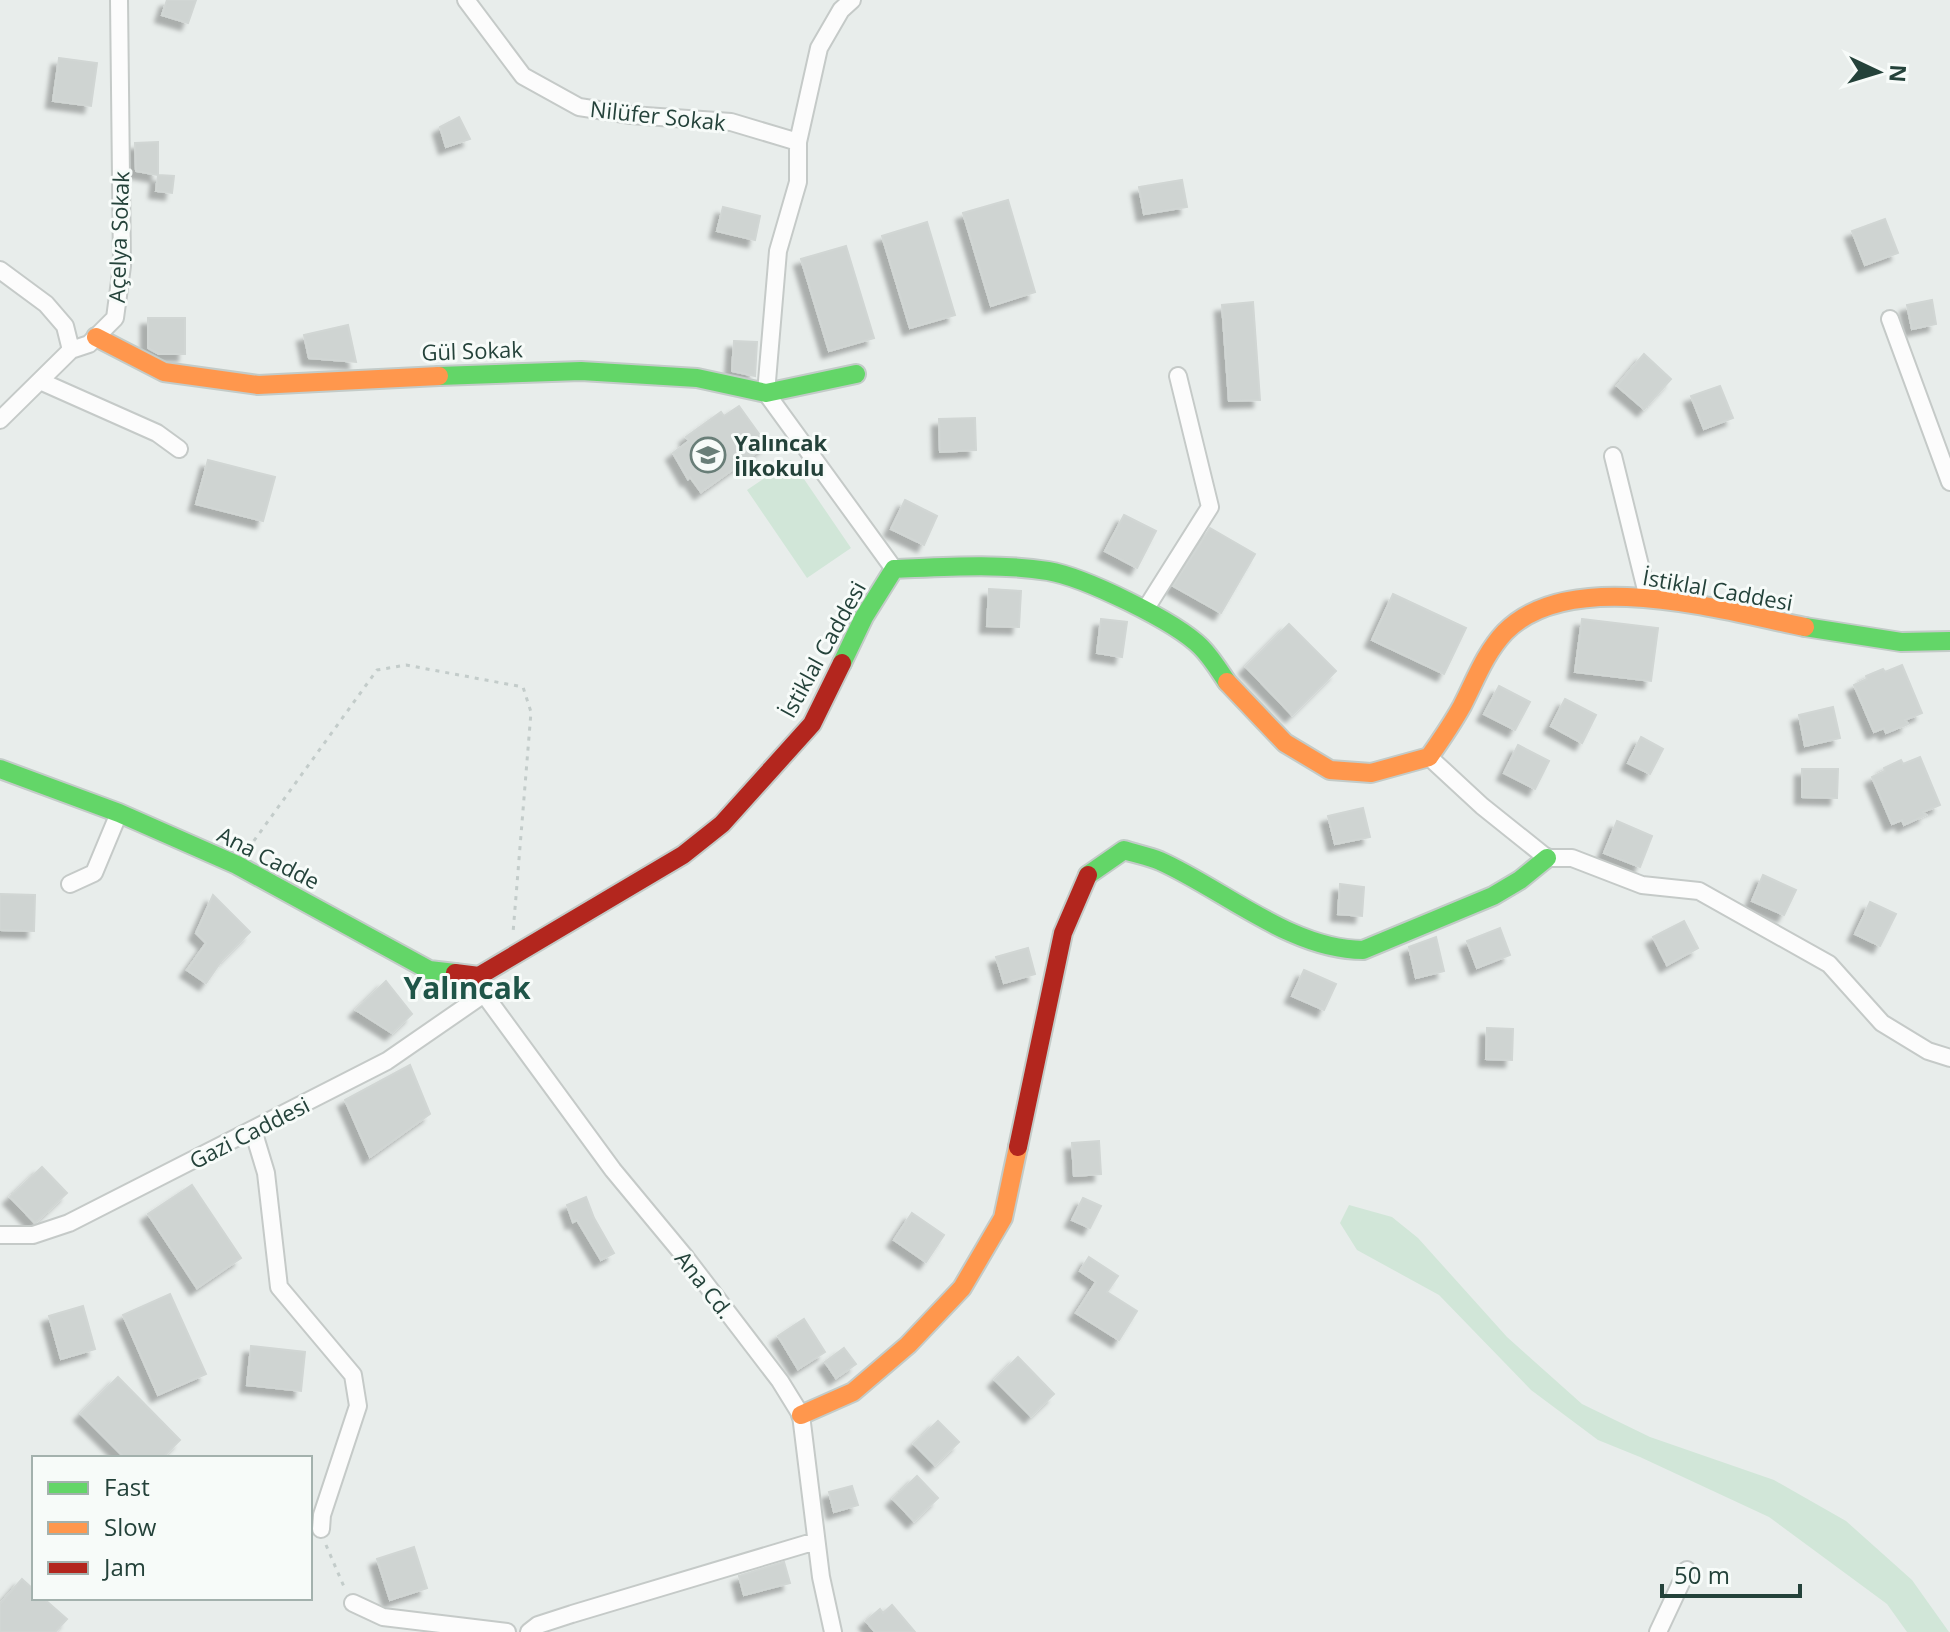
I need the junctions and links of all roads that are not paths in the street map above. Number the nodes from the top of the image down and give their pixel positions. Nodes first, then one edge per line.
1 (119, 0) edge
2 (466, 0) edge
3 (852, 0) edge
4 (798, 142) junction
5 (0, 270) edge
6 (1890, 319) dead end
7 (96, 337) junction
8 (71, 350) junction
9 (856, 374) dead end
10 (1178, 376) dead end
11 (40, 381) junction
12 (766, 393) junction
13 (0, 420) edge
14 (179, 449) dead end
15 (1613, 456) dead end
16 (1950, 482) edge
17 (894, 569) junction
18 (1648, 598) junction
19 (1145, 610) junction
20 (1950, 641) edge
21 (1429, 757) junction
22 (0, 769) edge
23 (119, 813) junction
24 (1547, 858) junction
25 (70, 884) dead end
26 (482, 985) junction
27 (1950, 1058) edge
28 (253, 1130) junction
29 (0, 1235) edge
30 (801, 1415) junction
31 (321, 1529) road end
32 (816, 1541) junction
33 (1687, 1570) dead end
34 (353, 1603) road end
35 (507, 1632) edge
36 (529, 1632) edge
37 (833, 1632) edge
38 (1658, 1632) edge

1 - 7 street, Açelya Sokak
2 - 4 street, Nilüfer Sokak
3 - 4 street
4 - 12 street
5 - 8 street
6 - 16 street
7 - 8 street, Açelya Sokak
7 - 12 street, Gül Sokak
8 - 11 street, Açelya Sokak
9 - 12 street, Gül Sokak
10 - 19 street
11 - 13 street, Açelya Sokak
11 - 14 street
12 - 17 street
15 - 18 street
17 - 19 street, İstiklal Caddesi
17 - 26 street, İstiklal Caddesi
18 - 20 street, İstiklal Caddesi
18 - 21 street, İstiklal Caddesi
19 - 21 street, İstiklal Caddesi
21 - 24 street
22 - 23 street, Ana Cadde
23 - 25 street
23 - 26 street, Ana Cadde
24 - 27 street
24 - 30 street
26 - 28 street, Gazi Caddesi
26 - 30 street, Ana Cd.
28 - 29 street, Gazi Caddesi
28 - 31 street
30 - 32 street, Ana Cd.
32 - 36 street
32 - 37 street, Ana Cd.
33 - 38 street
34 - 35 street

